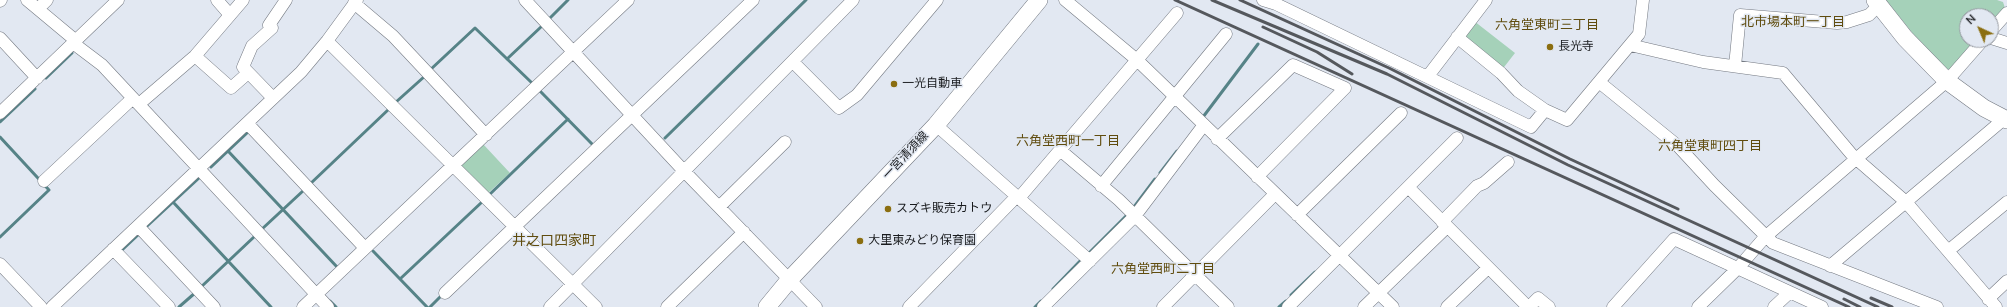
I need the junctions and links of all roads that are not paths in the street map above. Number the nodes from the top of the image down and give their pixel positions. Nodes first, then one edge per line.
1 (27, 0) edge
2 (47, 0) edge
3 (118, 0) edge
4 (217, 0) edge
5 (243, 0) edge
6 (286, 0) edge
7 (525, 0) edge
8 (628, 0) edge
9 (753, 0) edge
10 (853, 0) edge
11 (937, 0) edge
12 (1039, 0) edge
13 (1065, 0) edge
14 (1264, 0) edge
15 (1486, 0) edge
16 (1643, 0) edge
17 (355, 2) edge
18 (1877, 3) edge
19 (38, 9) junction
20 (1178, 13) dead end
21 (2007, 13) edge
22 (230, 15) junction
23 (1999, 22) edge
24 (1226, 34) dead end
25 (1457, 37) junction
26 (0, 38) edge
27 (327, 41) junction
28 (74, 42) junction
29 (1630, 45) junction
30 (1976, 48) edge
31 (574, 52) junction
32 (195, 56) junction
33 (1137, 60) junction
34 (793, 62) junction
35 (1735, 66) junction
36 (248, 73) junction
37 (1428, 76) junction
38 (37, 78) junction
39 (1947, 81) junction
40 (1599, 82) junction
41 (1174, 97) junction
42 (273, 98) junction
43 (136, 101) junction
44 (1545, 110) junction
45 (1401, 112) dead end
46 (0, 114) edge
47 (632, 115) junction
48 (2005, 120) edge
49 (247, 123) junction
50 (936, 125) junction
51 (1203, 126) junction
52 (486, 134) junction
53 (1457, 138) dead end
54 (1216, 139) junction
55 (785, 142) dead end
56 (1060, 150) junction
57 (1857, 159) junction
58 (1508, 162) dead end
59 (453, 166) junction
60 (199, 168) junction
61 (683, 170) junction
62 (1257, 177) junction
63 (44, 181) dead end
64 (1101, 186) junction
65 (1408, 187) junction
66 (1275, 194) junction
67 (1018, 197) junction
68 (1906, 202) junction
69 (2007, 202) edge
70 (719, 207) junction
71 (1298, 215) junction
72 (1135, 216) junction
73 (1444, 224) junction
74 (138, 226) junction
75 (515, 226) junction
76 (744, 232) junction
77 (1765, 237) junction
78 (365, 248) junction
79 (114, 249) junction
80 (1948, 251) junction
81 (1340, 256) junction
82 (1090, 260) junction
83 (0, 264) edge
84 (1830, 266) junction
85 (1488, 268) junction
86 (1738, 268) junction
87 (1195, 275) junction
88 (790, 280) junction
89 (2007, 281) edge
90 (573, 284) junction
91 (445, 293) dead end
92 (1378, 293) junction
93 (1789, 293) junction
94 (316, 294) junction
95 (1992, 303) edge
96 (41, 307) edge
97 (52, 307) edge
98 (169, 307) edge
99 (214, 307) edge
100 (303, 307) edge
101 (328, 307) edge
102 (550, 307) edge
103 (596, 307) edge
104 (667, 307) edge
105 (767, 307) edge
106 (816, 307) edge
107 (909, 307) edge
108 (1043, 307) edge
109 (1163, 307) edge
110 (1228, 307) edge
111 (1288, 307) edge
112 (1364, 307) edge
113 (1393, 307) edge
114 (1447, 307) edge
115 (1529, 307) edge
116 (1549, 307) edge
117 (1613, 307) edge
118 (1698, 307) edge
119 (1774, 307) edge
120 (1822, 307) edge
121 (1936, 307) edge

1 - 19 street
2 - 19 street
3 - 28 street
4 - 22 street
5 - 22 street
6 - 36 street
7 - 31 street
8 - 31 street
9 - 47 street
10 - 34 street
11 - 34 street
12 - 50 main road, 一宮清須線
13 - 33 street
14 - 37 street
15 - 25 street
16 - 29 street
17 - 27 street
17 - 52 street
18 - 35 street
18 - 39 main road
19 - 28 street
20 - 33 street
21 - 23 street
22 - 32 street
24 - 41 street
25 - 37 street
25 - 44 street
26 - 38 street
27 - 42 street
27 - 59 street
28 - 38 street
28 - 43 street
29 - 35 street
29 - 40 street
30 - 39 street
31 - 47 street
31 - 52 street
32 - 36 street
32 - 43 street
33 - 41 street
33 - 56 street
34 - 61 street
35 - 57 street
36 - 42 street
37 - 44 street
38 - 46 street
39 - 48 main road
39 - 57 street
40 - 44 street
40 - 77 street
41 - 51 street
41 - 64 street
42 - 49 street
43 - 60 street
43 - 63 street
45 - 71 street
47 - 61 street
47 - 75 street
48 - 68 street
49 - 60 street
49 - 78 street
50 - 67 street
50 - 88 main road, 一宮清須線
51 - 54 street
51 - 72 street
52 - 59 street
53 - 65 street
54 - 62 street
54 - 62 street
55 - 70 street
56 - 64 street
56 - 67 street
57 - 68 street
57 - 77 street
58 - 73 street
59 - 75 street
59 - 78 street
60 - 74 street
60 - 94 street
61 - 70 street
61 - 90 street
62 - 66 street
64 - 72 street
65 - 73 street
65 - 81 street
66 - 71 street
66 - 87 street
67 - 82 street
67 - 107 street
68 - 80 street
68 - 84 street
69 - 80 street
70 - 76 street
71 - 81 street
72 - 82 street
72 - 87 street
73 - 85 street
73 - 92 street
74 - 79 street
74 - 99 street
75 - 90 street
75 - 91 street
76 - 88 street
76 - 104 street
77 - 84 street
77 - 86 street
78 - 94 street
79 - 97 street
79 - 98 street
80 - 95 street
81 - 92 street
81 - 111 street
82 - 108 street
83 - 96 street
84 - 121 street
85 - 114 street
85 - 115 street
86 - 93 street
86 - 117 street
86 - 118 street
87 - 109 street
87 - 110 street
88 - 105 main road, 一宮清須線
88 - 106 street
89 - 95 street
90 - 102 street
90 - 103 street
92 - 112 street
92 - 113 street
93 - 119 street
93 - 120 street
94 - 100 street
94 - 101 street
115 - 116 street

